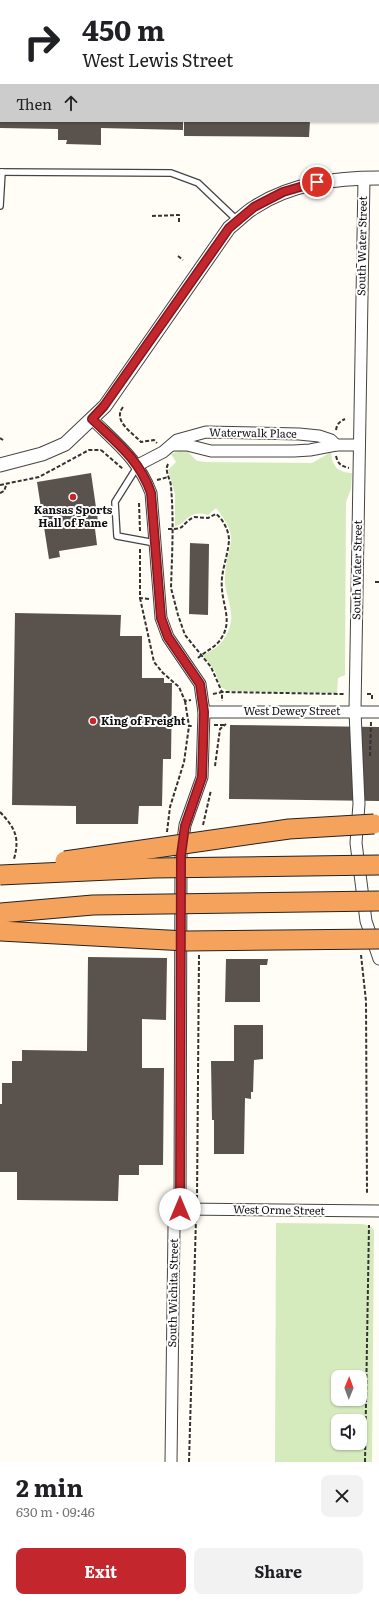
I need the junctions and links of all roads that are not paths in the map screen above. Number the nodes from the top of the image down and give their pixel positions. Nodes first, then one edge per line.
1 (1, 172) edge
2 (364, 178) junction
3 (379, 178) edge
4 (0, 206) edge
5 (234, 224) junction
6 (92, 419) junction
7 (336, 445) junction
8 (358, 445) junction
9 (167, 449) junction
10 (1, 465) edge
11 (138, 465) junction
12 (155, 543) junction
13 (355, 711) junction
14 (204, 712) junction
15 (379, 712) edge
16 (374, 824) dead end
17 (379, 865) edge
18 (4, 869) edge
19 (379, 901) edge
20 (0, 913) edge
21 (0, 931) edge
22 (379, 939) edge
23 (379, 959) edge
24 (180, 1209) junction
25 (379, 1211) edge
26 (171, 1462) edge

1 - 4 lane
1 - 5 lane
2 - 3 street
2 - 5 street
2 - 8 street, South Water Street
5 - 6 street
6 - 10 street
6 - 11 street, South Wichita Street
7 - 8 street, Waterwalk Place
7 - 9 street, Waterwalk Place
7 - 9 street, Waterwalk Place
8 - 13 street, South Water Street
9 - 11 street, Waterwalk Place
11 - 12 street, South Wichita Street
11 - 12 lane
12 - 14 street, South Wichita Street
13 - 14 street, West Dewey Street
13 - 15 street, West Dewey Street
13 - 23 street, South Water Street
14 - 24 street, South Wichita Street
16 - 18 highway, bridge
17 - 18 highway, bridge
19 - 20 highway, bridge
21 - 22 highway, bridge
24 - 25 street, West Orme Street
24 - 26 street, South Wichita Street

